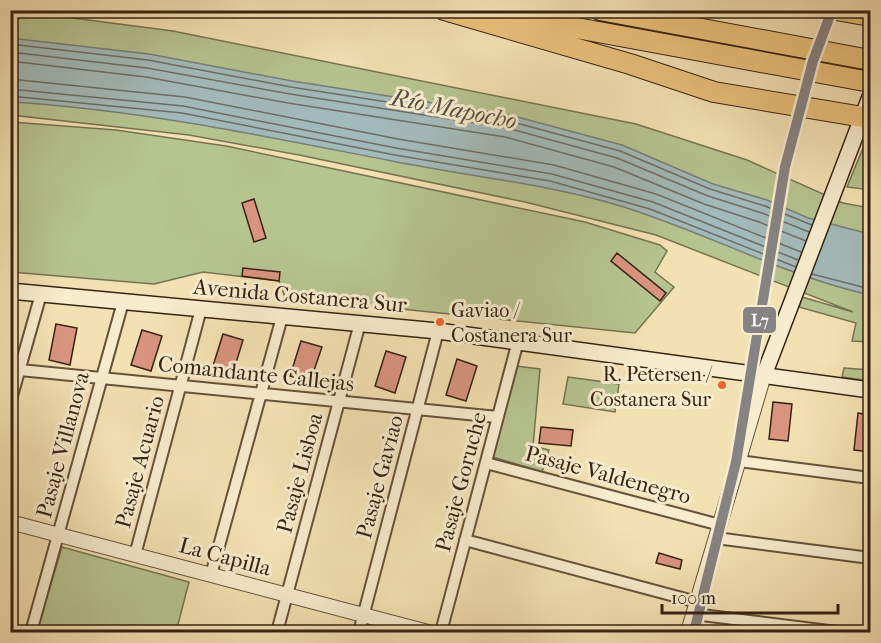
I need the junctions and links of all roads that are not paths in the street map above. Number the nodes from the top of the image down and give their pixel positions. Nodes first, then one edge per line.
1 (444, 10) edge
2 (481, 10) edge
3 (600, 10) edge
4 (836, 10) edge
5 (870, 16) edge
6 (870, 60) edge
7 (870, 82) edge
8 (870, 97) edge
9 (867, 118) edge
10 (10, 291) edge
11 (41, 294) junction
12 (123, 302) junction
13 (201, 309) junction
14 (282, 317) junction
15 (360, 324) junction
16 (438, 331) junction
17 (518, 341) junction
18 (15, 369) edge
19 (765, 375) junction
20 (102, 378) junction
21 (180, 386) junction
22 (870, 390) edge
23 (261, 394) junction
24 (340, 402) junction
25 (10, 403) edge
26 (418, 409) junction
27 (498, 417) junction
28 (739, 460) junction
29 (486, 463) junction
30 (870, 478) edge
31 (10, 522) edge
32 (718, 532) junction
33 (58, 534) junction
34 (465, 540) junction
35 (135, 555) junction
36 (870, 558) edge
37 (211, 575) junction
38 (288, 595) junction
39 (695, 608) junction
40 (363, 615) junction
41 (32, 632) edge
42 (278, 633) edge
43 (359, 633) edge
44 (428, 633) edge
45 (441, 633) edge
46 (688, 633) edge
47 (837, 633) edge

1 - 9 highway
2 - 7 highway
3 - 6 highway
4 - 5 highway
8 - 9 main road
9 - 19 main road
10 - 11 main road, Avenida Costanera Sur
11 - 12 main road, Avenida Costanera Sur
11 - 18 street
12 - 13 main road, Avenida Costanera Sur
12 - 20 street, Pasaje Villanova
13 - 14 main road, Avenida Costanera Sur
13 - 21 street, Pasaje Acuario
14 - 15 main road, Avenida Costanera Sur
14 - 23 street
15 - 16 main road, Avenida Costanera Sur
15 - 24 street, Pasaje Lisboa
16 - 17 main road, Avenida Costanera Sur
16 - 26 street, Pasaje Gaviao
17 - 19 main road, Avenida Costanera Sur
17 - 27 street, Pasaje Goruche
18 - 20 street, Comandante Callejas
18 - 25 street
19 - 22 main road, Avenida Costanera Sur
19 - 28 street
20 - 21 street, Comandante Callejas
20 - 33 street, Pasaje Villanova
21 - 23 street, Comandante Callejas
21 - 35 street, Pasaje Acuario
23 - 24 street, Comandante Callejas
23 - 37 street
24 - 26 street, Comandante Callejas
24 - 38 street, Pasaje Lisboa
26 - 27 street, Comandante Callejas
26 - 40 street, Pasaje Gaviao
27 - 29 street, Pasaje Goruche
28 - 30 street
28 - 32 street
29 - 32 street, Pasaje Valdenegro
29 - 34 street, Pasaje Goruche
31 - 33 street, La Capilla
32 - 36 street, Pasaje Valdenegro
32 - 39 street
33 - 35 street, La Capilla
33 - 41 street, Pasaje Villanova
34 - 39 street
34 - 45 street, Pasaje Goruche
35 - 37 street, La Capilla
37 - 38 street, La Capilla
38 - 40 street, La Capilla
38 - 42 street, Pasaje Lisboa
39 - 46 street
39 - 47 street
40 - 43 street, Pasaje Gaviao
40 - 44 street, La Capilla

